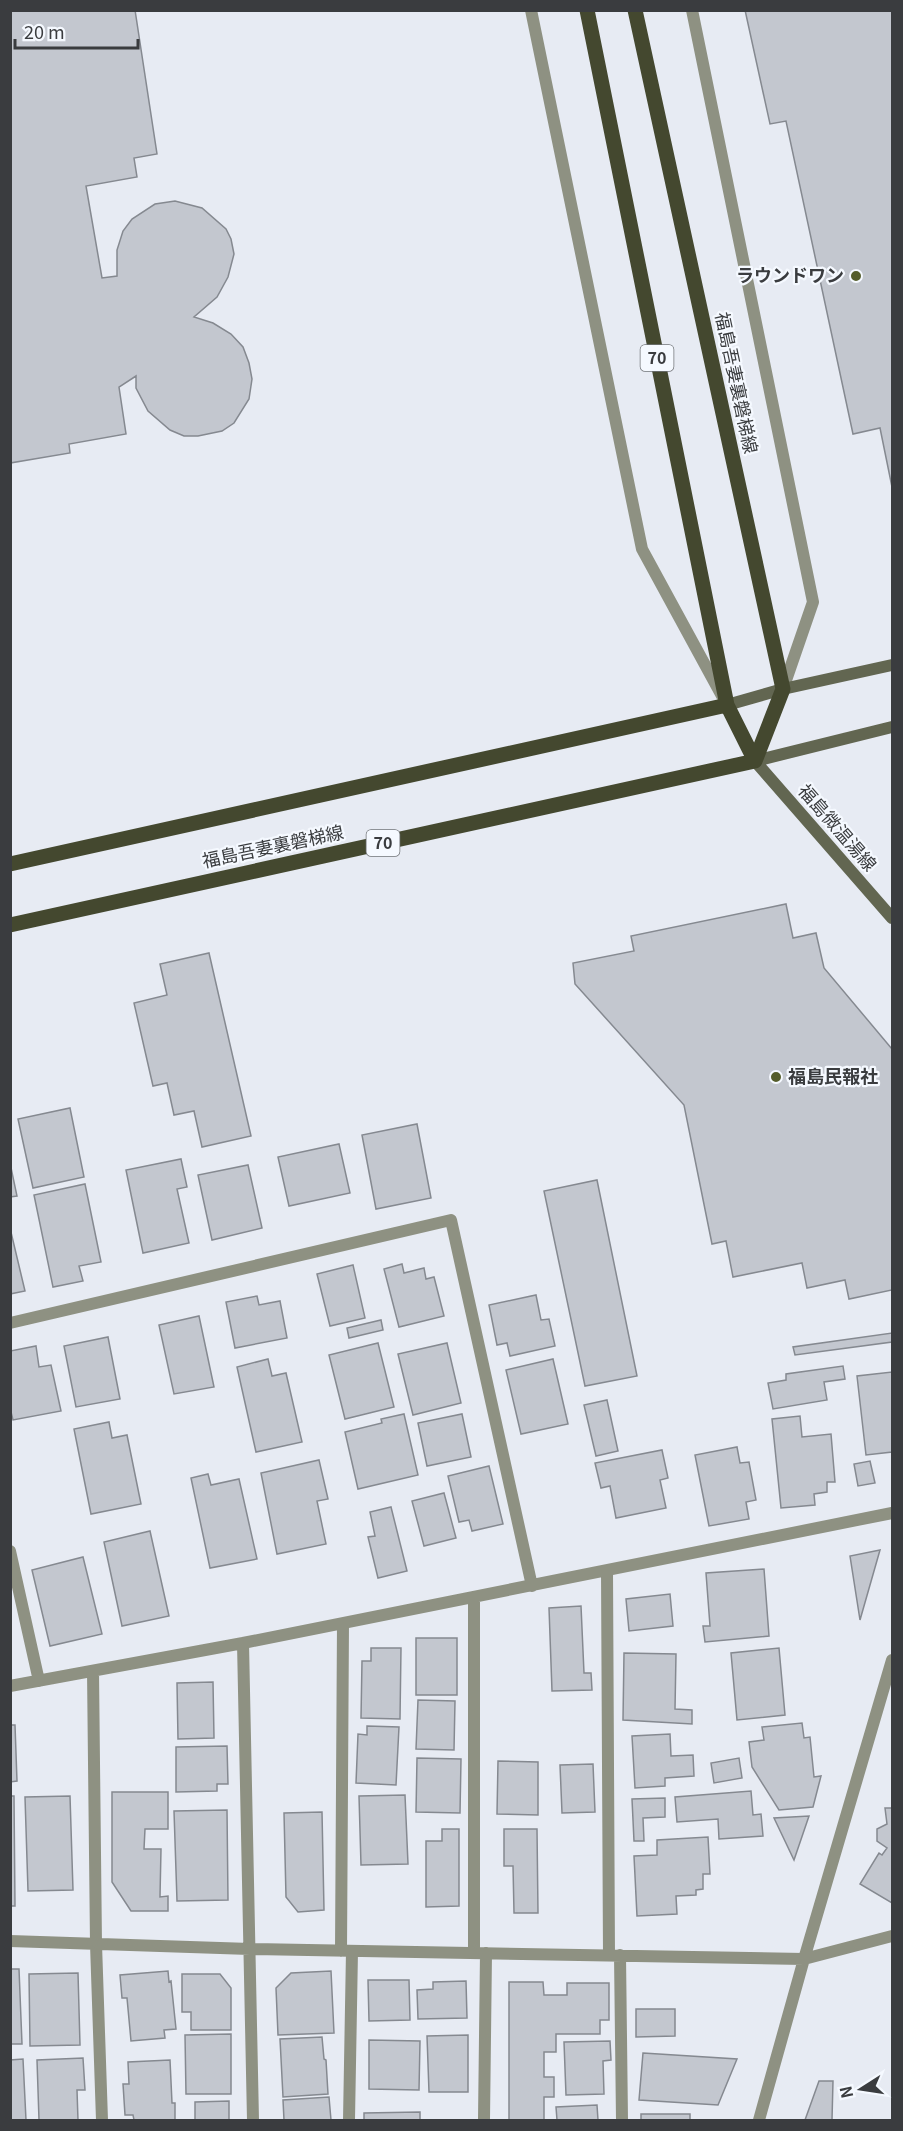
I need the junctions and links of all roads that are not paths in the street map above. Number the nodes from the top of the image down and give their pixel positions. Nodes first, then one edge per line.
1 (531, 10) edge
2 (587, 10) edge
3 (635, 10) edge
4 (692, 10) edge
5 (892, 665) edge
6 (783, 689) junction
7 (727, 705) junction
8 (892, 728) edge
9 (755, 761) junction
10 (10, 864) edge
11 (892, 918) edge
12 (10, 925) edge
13 (10, 1323) edge
14 (892, 1514) edge
15 (10, 1551) edge
16 (607, 1571) junction
17 (532, 1586) junction
18 (474, 1597) junction
19 (343, 1623) junction
20 (243, 1643) junction
21 (892, 1660) edge
22 (93, 1671) junction
23 (39, 1681) junction
24 (10, 1686) edge
25 (892, 1936) edge
26 (10, 1941) edge
27 (96, 1944) junction
28 (250, 1949) junction
29 (346, 1951) junction
30 (480, 1953) junction
31 (614, 1955) junction
32 (804, 1959) junction
33 (102, 2121) edge
34 (253, 2121) edge
35 (349, 2121) edge
36 (484, 2121) edge
37 (622, 2121) edge
38 (759, 2121) edge

1 - 7 street
2 - 7 main road, 70
3 - 6 main road, 福島吾妻裏磐梯線
4 - 6 street
5 - 6 street
6 - 7 street
6 - 9 main road
7 - 9 main road, 70
7 - 10 main road
8 - 9 street
9 - 11 street, 福島微温湯線
9 - 12 main road, 福島吾妻裏磐梯線 / 70
13 - 17 street
14 - 16 street
15 - 23 street
16 - 17 street
16 - 31 street
17 - 18 street
18 - 19 street
18 - 30 street
19 - 20 street
19 - 29 street
20 - 22 street
20 - 28 street
21 - 32 street
22 - 23 street
22 - 27 street
23 - 24 street
25 - 32 street
26 - 27 street
27 - 28 street
27 - 33 street
28 - 29 street
28 - 34 street
29 - 30 street
29 - 35 street
30 - 31 street
30 - 36 street
31 - 32 street
31 - 37 street
32 - 38 street

